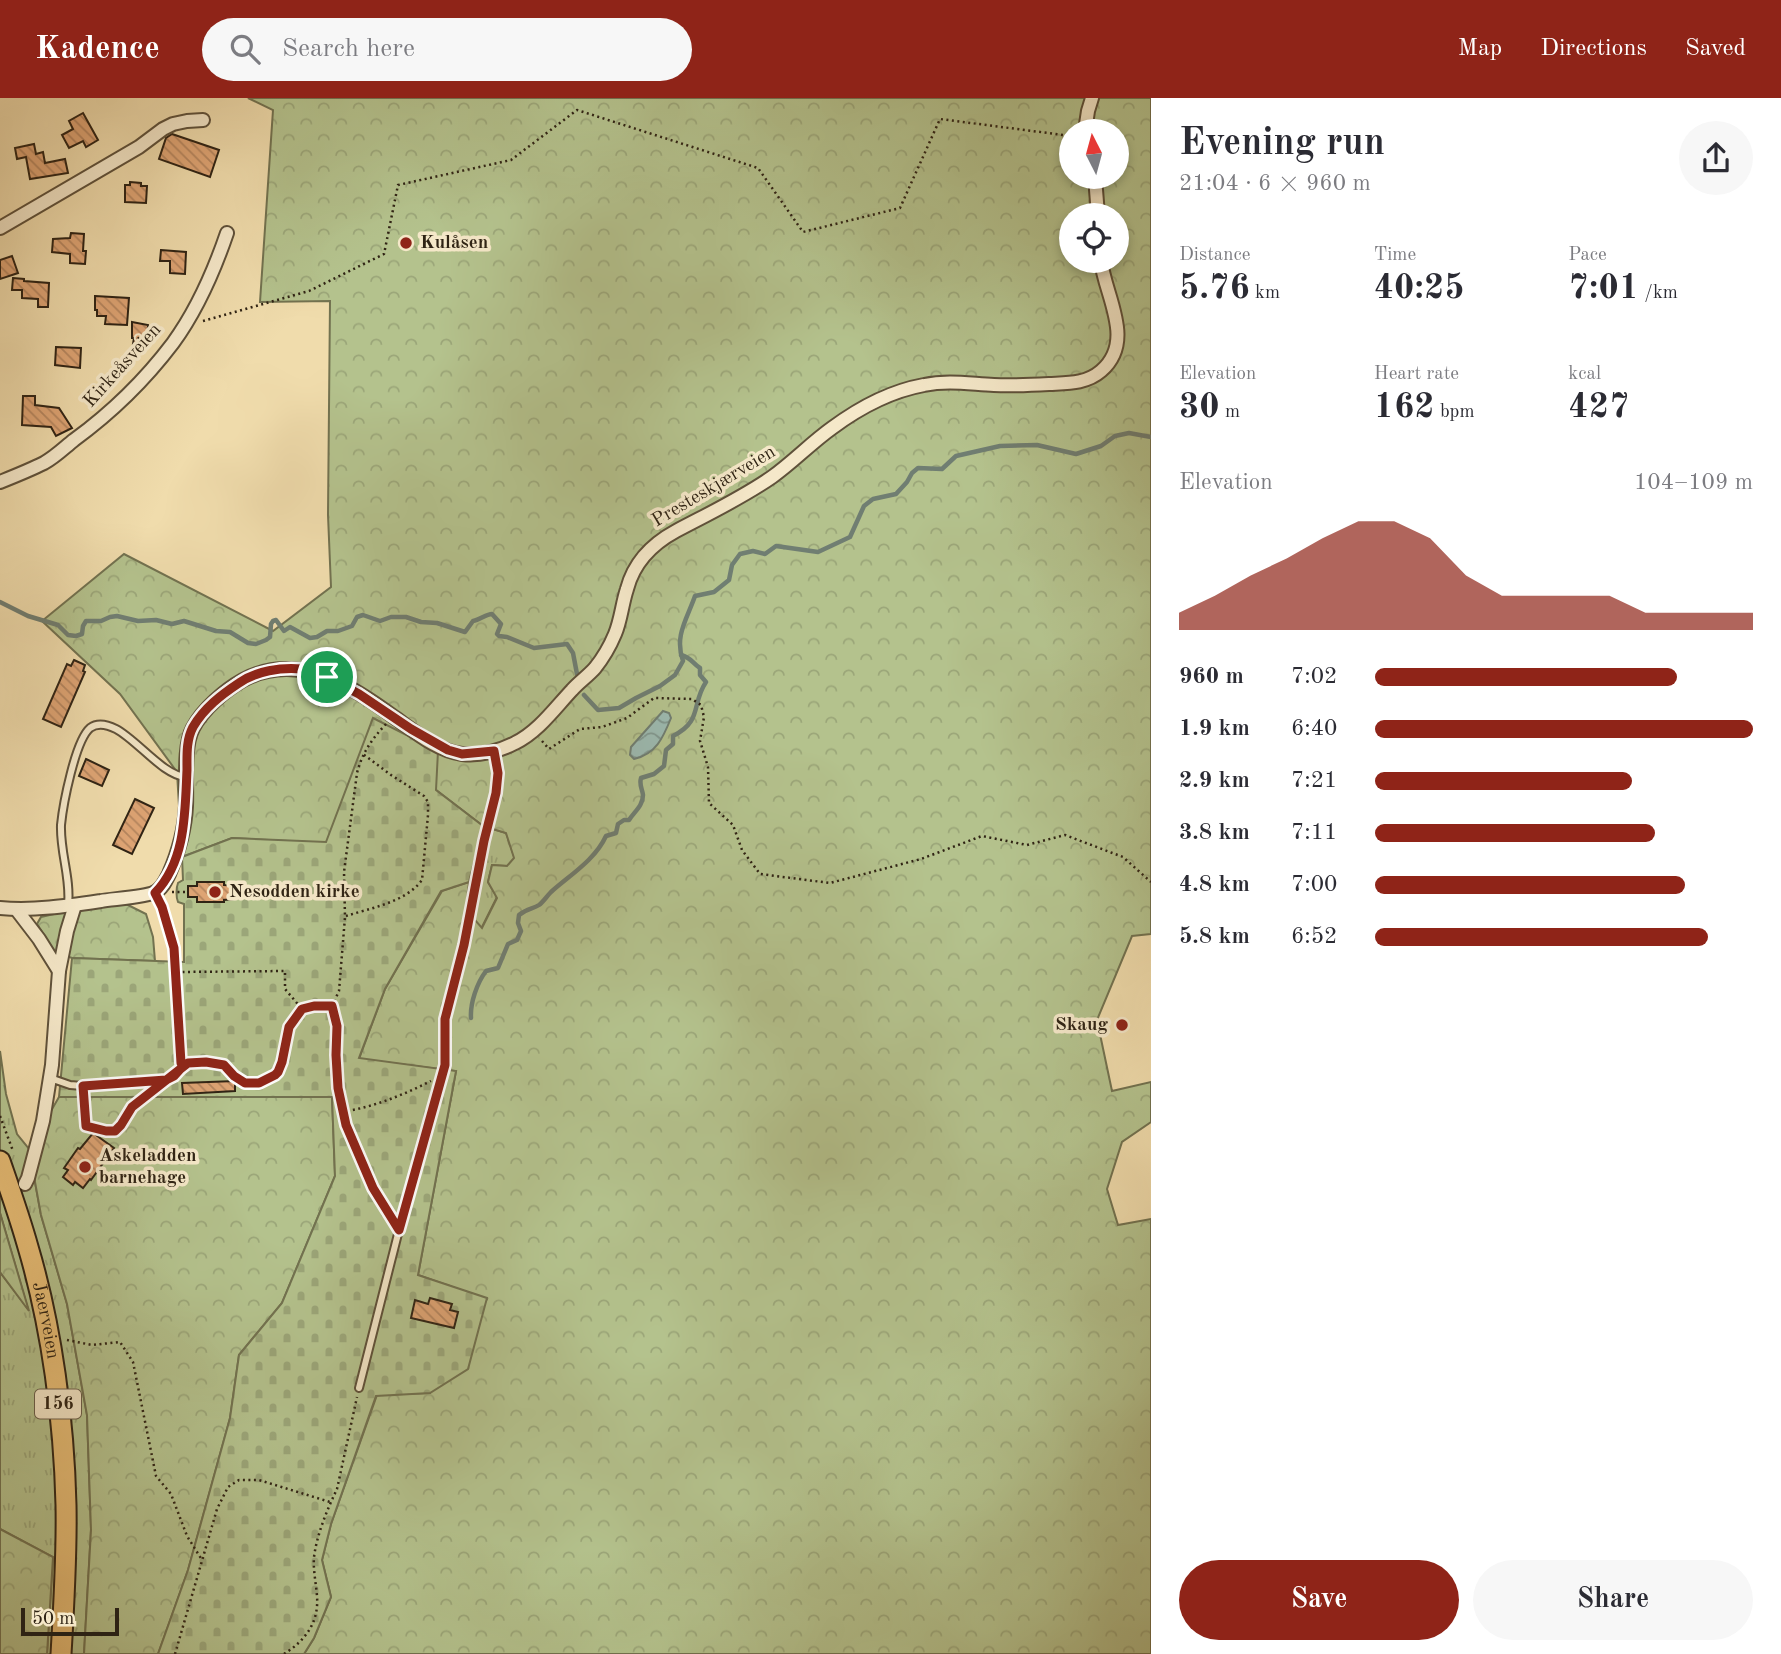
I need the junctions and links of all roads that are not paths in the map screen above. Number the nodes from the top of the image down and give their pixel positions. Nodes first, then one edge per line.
1 (1092, 98) edge
2 (1087, 119) edge
3 (203, 120) dead end
4 (0, 228) edge
5 (227, 233) dead end
6 (1103, 273) edge
7 (0, 482) edge
8 (494, 751) junction
9 (186, 777) junction
10 (155, 893) junction
11 (71, 905) junction
12 (0, 908) edge
13 (16, 909) junction
14 (174, 948) road end
15 (59, 971) junction
16 (50, 1078) junction
17 (86, 1126) road end
18 (0, 1161) edge
19 (24, 1184) dead end
20 (359, 1388) road end
21 (61, 1654) edge

1 - 2 street
3 - 4 street
5 - 7 street, Kirkeåsveien
6 - 8 street, Presteskjærveien
8 - 9 street, Presteskjærveien
8 - 20 lane
9 - 10 street, Presteskjærveien
9 - 11 lane
10 - 11 street
10 - 14 lane
11 - 13 street
11 - 15 street
12 - 13 street
13 - 15 street
15 - 16 street
16 - 17 lane
16 - 19 street
18 - 21 main road, Jaerveien / 156

